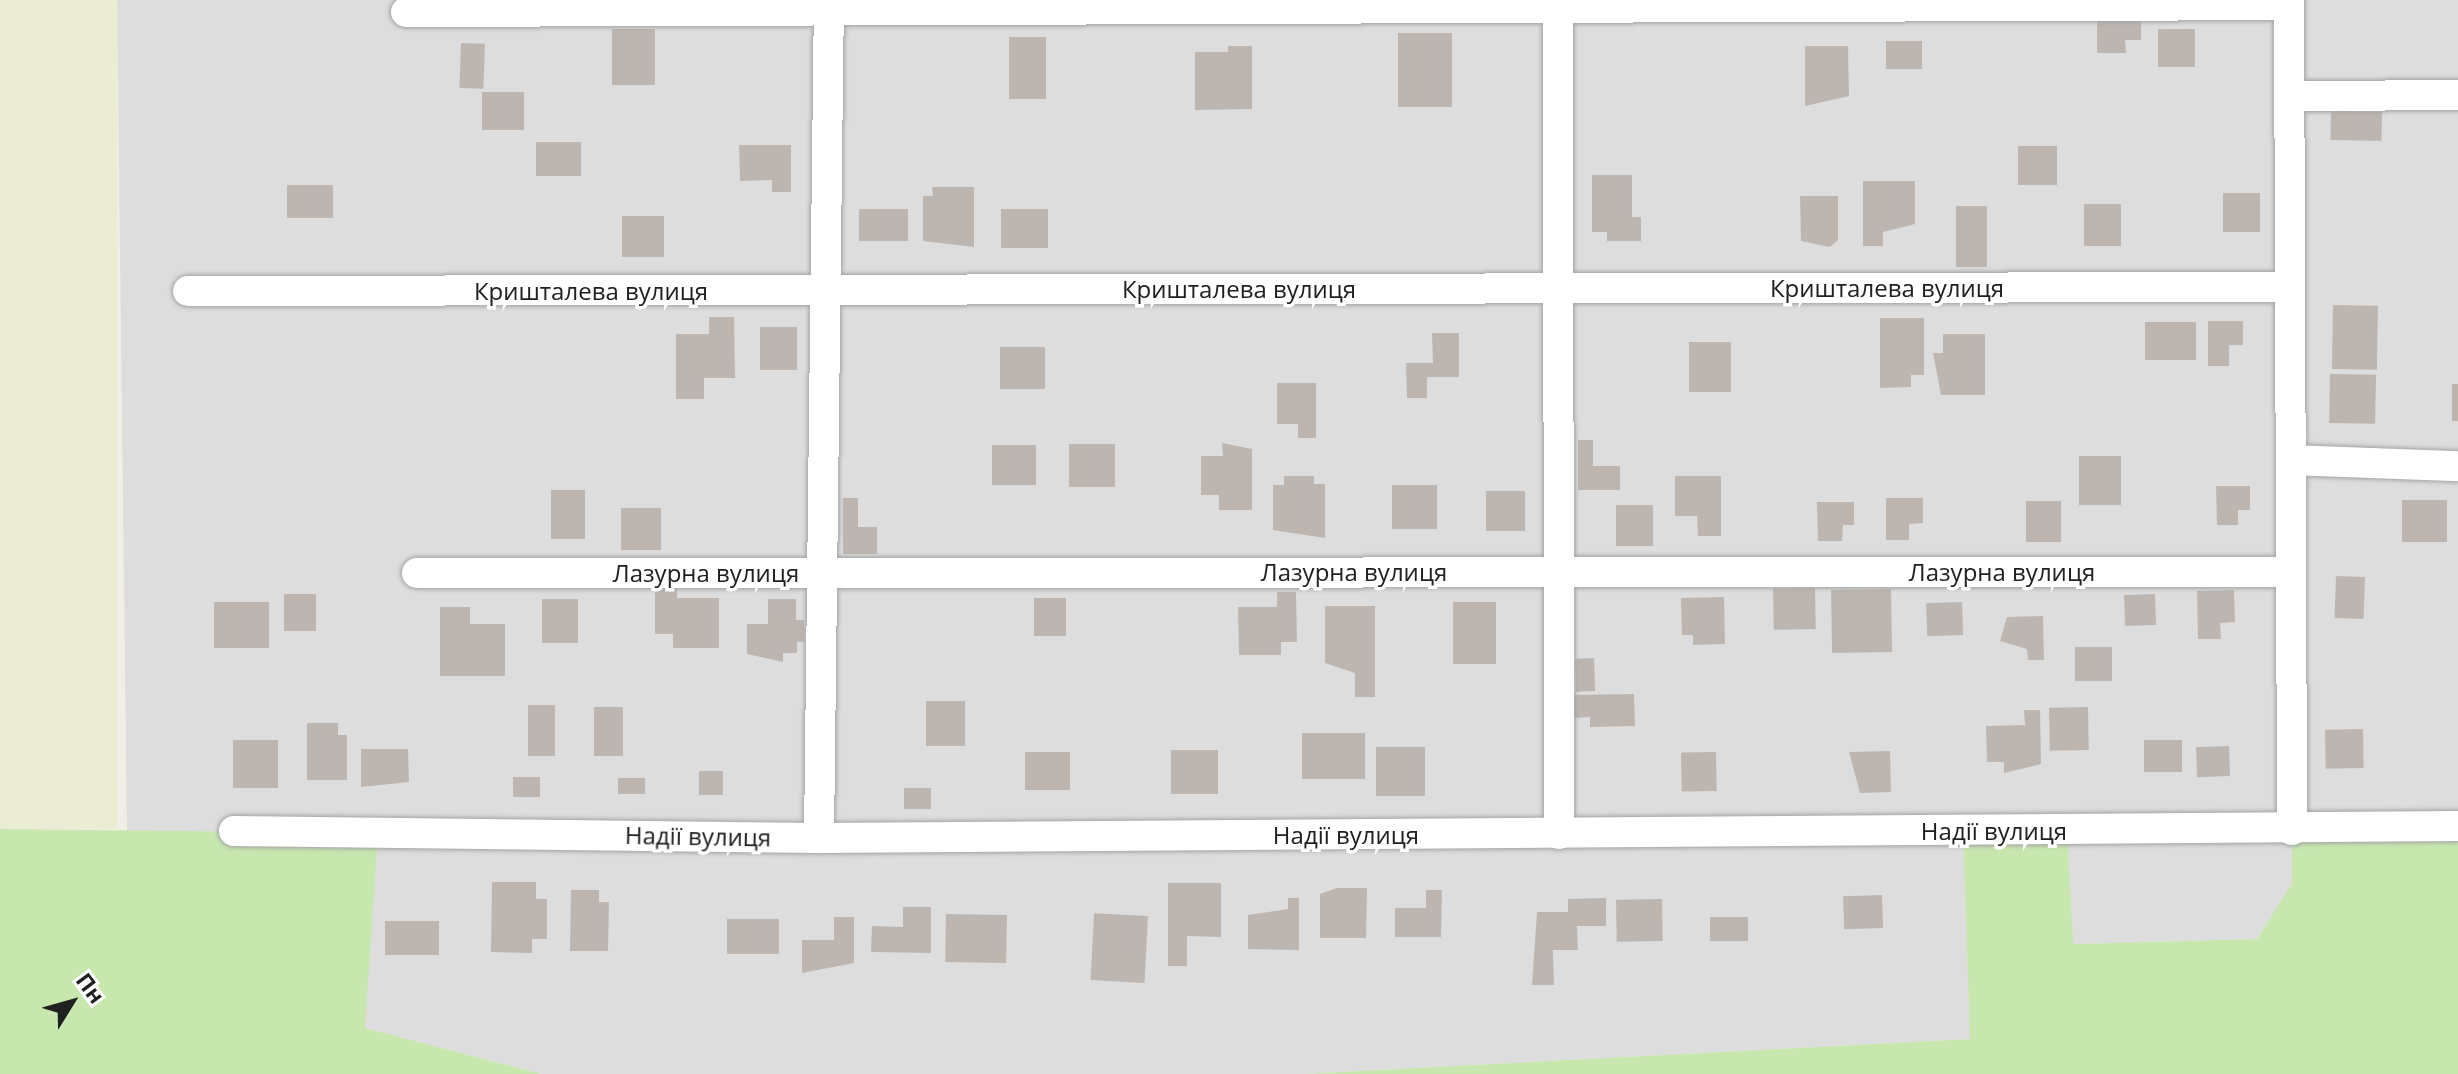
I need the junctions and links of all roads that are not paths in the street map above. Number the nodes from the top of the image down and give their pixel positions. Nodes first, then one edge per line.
1 (2286, 3) edge
2 (1558, 4) edge
3 (829, 5) edge
4 (406, 12) dead end
5 (2458, 95) edge
6 (2290, 96) junction
7 (2290, 287) junction
8 (1559, 289) junction
9 (825, 290) junction
10 (188, 291) dead end
11 (2291, 460) junction
12 (2458, 466) edge
13 (822, 572) junction
14 (1559, 572) junction
15 (2291, 572) junction
16 (417, 573) dead end
17 (2458, 826) edge
18 (2292, 830) junction
19 (234, 831) dead end
20 (1559, 834) junction
21 (819, 838) junction

1 - 2 street
1 - 6 street
2 - 3 street
2 - 8 street
3 - 4 street
3 - 9 street
5 - 6 street
6 - 7 street
7 - 8 street, Кришталева вулиця
7 - 11 street
8 - 9 street, Кришталева вулиця
8 - 14 street
9 - 10 street, Кришталева вулиця
9 - 13 street
11 - 12 street
11 - 15 street
13 - 14 street, Лазурна вулиця
13 - 16 street, Лазурна вулиця
13 - 21 street
14 - 15 street, Лазурна вулиця
14 - 20 street
15 - 18 street
17 - 18 street, Надії вулиця
18 - 20 street, Надії вулиця
19 - 21 street, Надії вулиця
20 - 21 street, Надії вулиця

